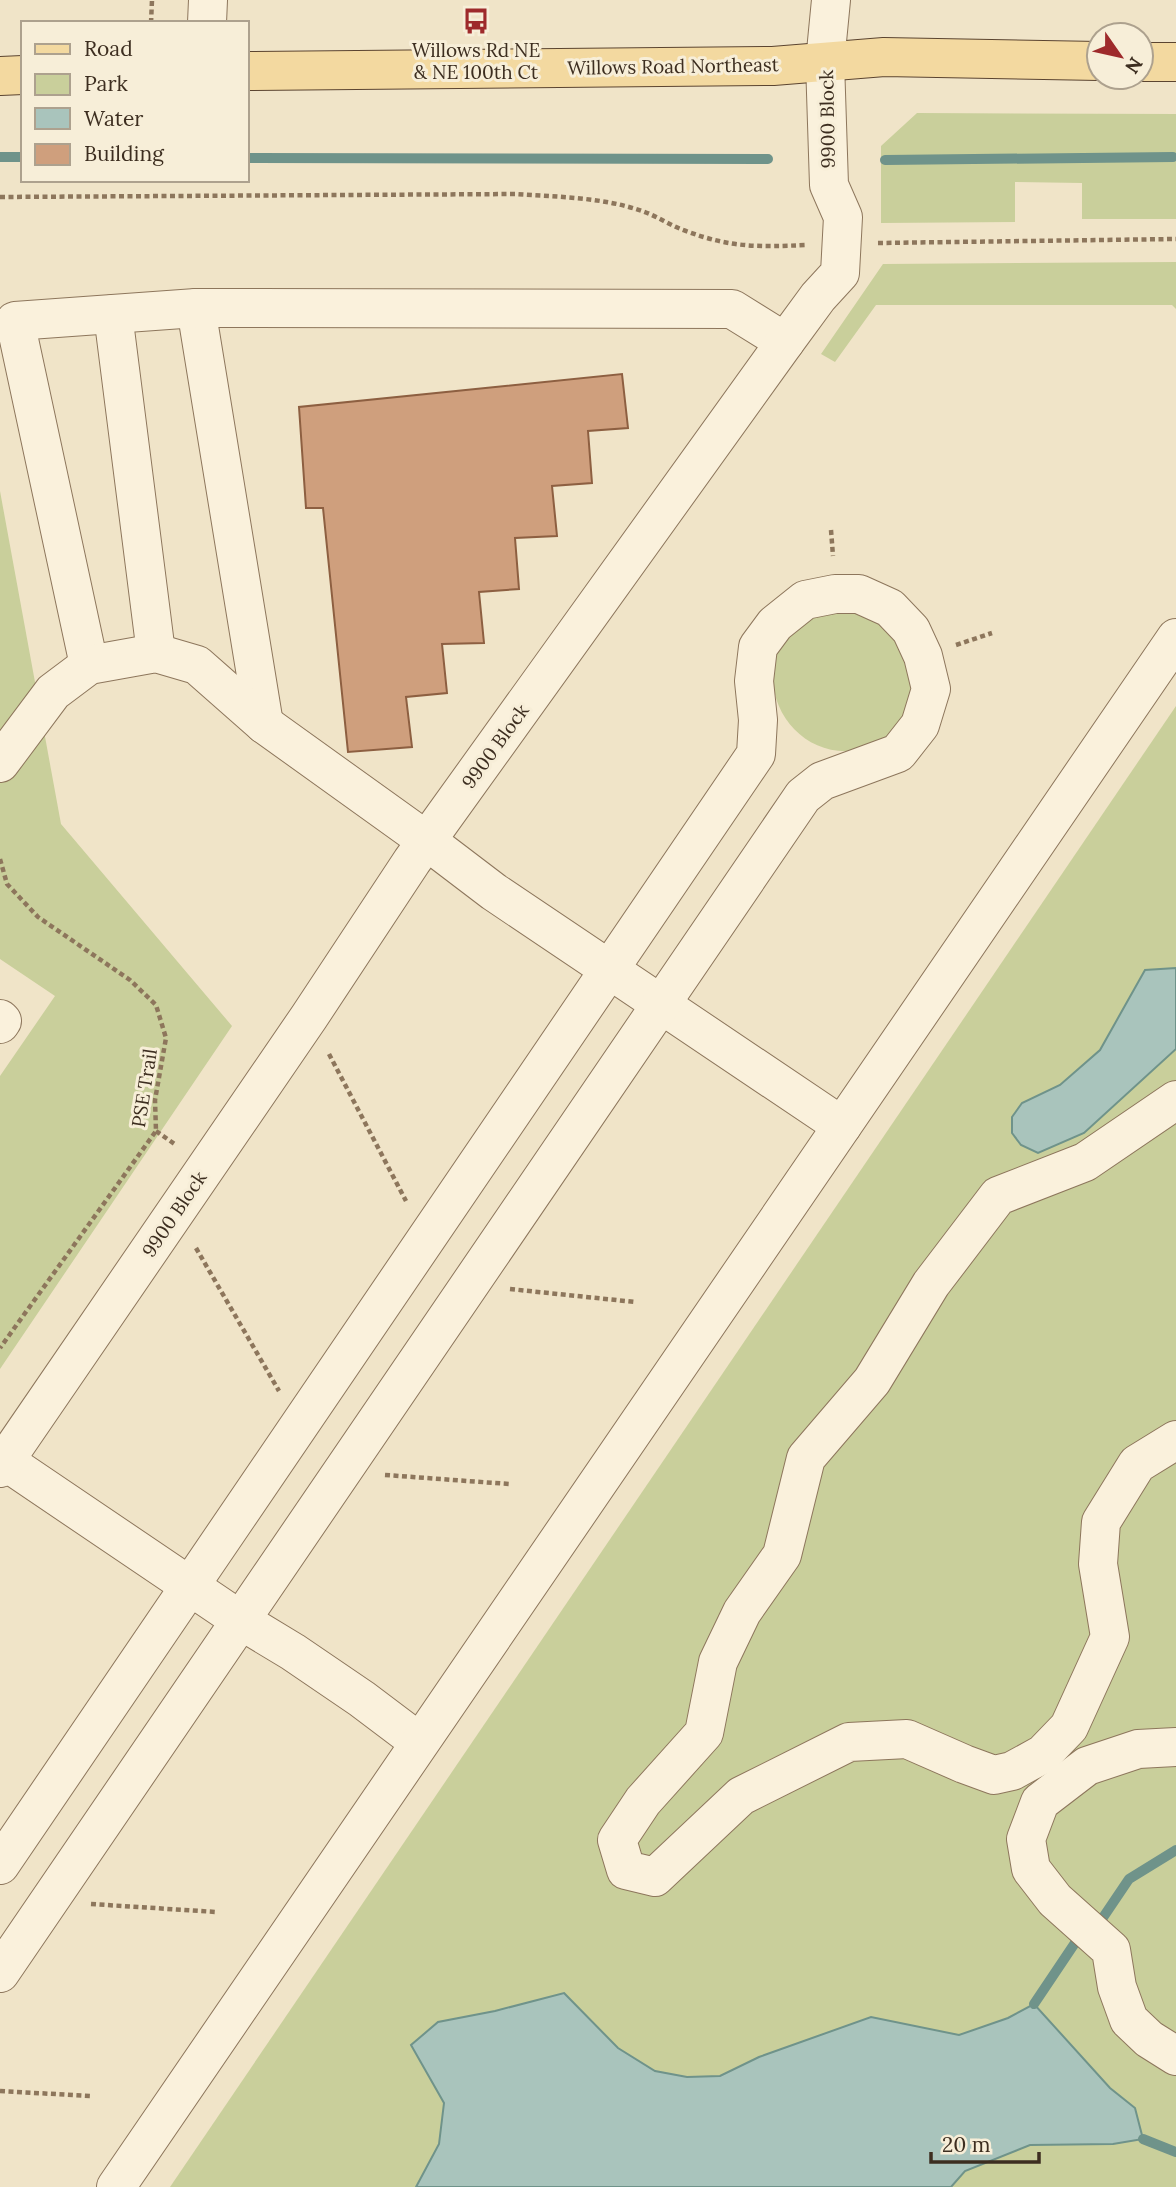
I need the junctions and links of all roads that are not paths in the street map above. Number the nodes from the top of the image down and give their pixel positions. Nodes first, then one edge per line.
1 (208, 0) edge
2 (831, 0) edge
3 (207, 21) edge
4 (1085, 61) edge
5 (825, 62) junction
6 (1155, 62) edge
7 (1176, 62) edge
8 (248, 71) edge
9 (21, 75) edge
10 (0, 76) edge
11 (196, 308) junction
12 (113, 314) junction
13 (785, 342) junction
14 (1176, 638) edge
15 (156, 653) junction
16 (89, 665) junction
17 (264, 724) junction
18 (0, 764) edge
19 (427, 841) junction
20 (611, 970) junction
21 (662, 1004) junction
22 (1176, 1100) edge
23 (842, 1126) junction
24 (1176, 1440) edge
25 (3, 1464) edge
26 (190, 1587) junction
27 (240, 1620) junction
28 (419, 1742) junction
29 (1176, 1748) edge
30 (1013, 1771) junction
31 (1040, 1802) junction
32 (0, 1864) edge
33 (0, 1973) edge
34 (1176, 2056) edge
35 (116, 2187) edge

1 - 3 lane
2 - 5 lane, 9900 Block
4 - 5 main road, Willows Road Northeast
5 - 8 main road, Willows Road Northeast
5 - 13 lane, 9900 Block
6 - 7 main road
9 - 10 main road
11 - 12 lane
11 - 13 lane
11 - 17 lane
12 - 15 lane
12 - 16 lane
13 - 19 lane, 9900 Block
14 - 23 lane
15 - 16 lane
15 - 17 lane
16 - 18 lane
17 - 19 lane
19 - 20 lane
19 - 25 lane, 9900 Block
20 - 21 lane
20 - 21 lane
20 - 26 lane
21 - 23 lane
21 - 27 lane
22 - 30 lane
23 - 28 lane
24 - 30 lane
25 - 26 lane
26 - 27 lane
26 - 32 lane
27 - 28 lane
27 - 33 lane
28 - 35 lane
29 - 31 lane
30 - 31 lane
31 - 34 lane

